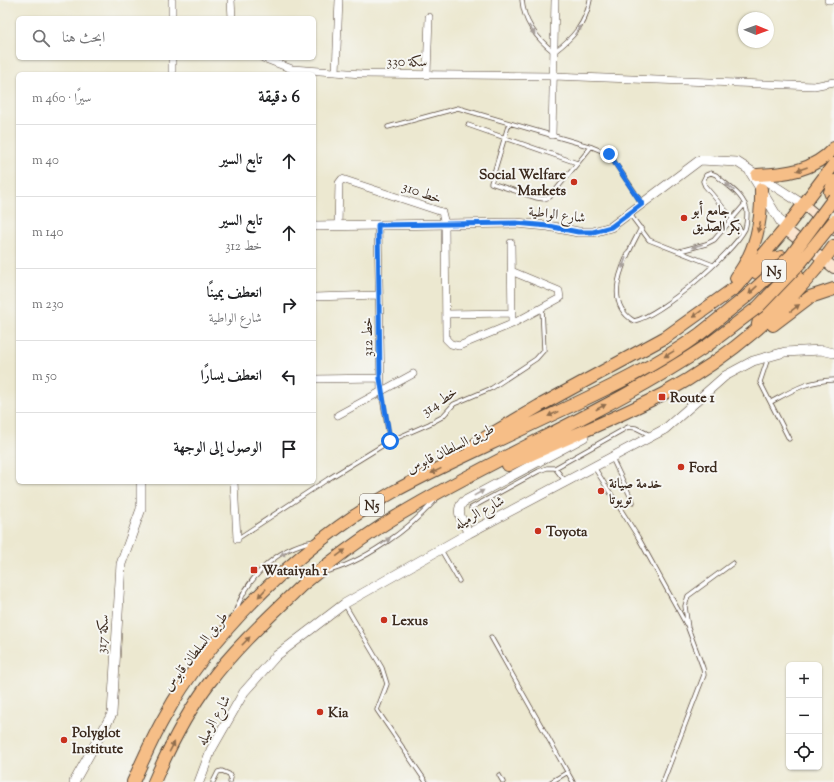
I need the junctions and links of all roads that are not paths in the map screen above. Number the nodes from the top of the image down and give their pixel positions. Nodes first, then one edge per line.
1 (172, 0) edge
2 (231, 0) edge
3 (339, 0) edge
4 (522, 0) edge
5 (556, 0) edge
6 (590, 0) edge
7 (828, 0) edge
8 (834, 0) edge
9 (172, 16) edge
10 (232, 16) edge
11 (429, 17) dead end
12 (554, 52) junction
13 (172, 60) edge
14 (268, 60) edge
15 (172, 72) edge
16 (336, 72) junction
17 (427, 74) junction
18 (553, 76) junction
19 (834, 82) edge
20 (509, 123) junction
21 (468, 125) dead end
22 (388, 127) dead end
23 (552, 135) junction
24 (504, 138) junction
25 (591, 147) junction
26 (834, 148) edge
27 (577, 163) junction
28 (834, 164) edge
29 (752, 171) junction
30 (834, 181) edge
31 (761, 189) junction
32 (834, 198) edge
33 (834, 202) edge
34 (642, 204) junction
35 (745, 204) junction
36 (804, 205) junction
37 (630, 214) junction
38 (732, 218) junction
39 (834, 222) edge
40 (445, 224) junction
41 (378, 225) junction
42 (316, 226) edge
43 (338, 226) junction
44 (641, 228) junction
45 (785, 229) junction
46 (834, 230) edge
47 (742, 232) junction
48 (511, 243) dead end
49 (834, 246) edge
50 (679, 252) junction
51 (824, 260) junction
52 (713, 265) junction
53 (834, 268) edge
54 (511, 271) junction
55 (736, 287) junction
56 (834, 289) edge
57 (379, 295) junction
58 (316, 297) edge
59 (718, 299) junction
60 (542, 308) junction
61 (446, 314) junction
62 (511, 314) junction
63 (512, 324) junction
64 (757, 329) junction
65 (834, 353) edge
66 (769, 357) junction
67 (716, 360) junction
68 (413, 374) dead end
69 (380, 378) junction
70 (316, 379) edge
71 (834, 380) edge
72 (381, 392) junction
73 (648, 401) junction
74 (771, 402) junction
75 (338, 415) dead end
76 (652, 436) junction
77 (789, 439) dead end
78 (390, 441) junction
79 (612, 457) junction
80 (459, 460) junction
81 (594, 466) junction
82 (555, 468) junction
83 (465, 479) junction
84 (565, 481) junction
85 (141, 484) edge
86 (234, 484) edge
87 (633, 502) dead end
88 (471, 508) dead end
89 (469, 533) junction
90 (237, 539) joint
91 (321, 540) junction
92 (441, 550) junction
93 (733, 564) dead end
94 (459, 581) dead end
95 (344, 604) junction
96 (230, 628) junction
97 (688, 628) junction
98 (491, 637) dead end
99 (144, 758) junction
100 (568, 772) junction
101 (499, 775) dead end
102 (74, 782) edge
103 (125, 782) edge
104 (133, 782) edge
105 (154, 782) edge
106 (199, 782) edge
107 (213, 782) edge
108 (230, 782) edge
109 (426, 782) edge
110 (503, 782) edge
111 (551, 782) edge
112 (573, 782) edge
113 (663, 782) edge

1 - 9 street
2 - 10 street
3 - 16 street
4 -> 12 lane
5 - 12 street
12 -> 6 lane
7 - 8 street
11 - 17 street
12 - 18 street
13 - 15 street
14 - 16 street, سكة 330
16 - 17 street, سكة 330
17 - 18 street, سكة 330
18 - 19 street, سكة 330
18 - 23 street
20 - 22 lane
20 - 23 lane
20 - 24 lane
21 - 24 lane
23 - 25 lane
24 - 27 lane
24 - 27 lane
25 - 27 lane
25 - 34 lane
26 -> 29 highway
28 - 36 highway
29 - 31 street
29 - 34 street, شارع الواطية
29 - 36 street, شارع الواطية
30 - 33 highway
31 - 45 street
31 -> 59 highway
32 -> 80 highway, طريق السلطان قابوس / N5, bridge
34 - 37 street, شارع الواطية
35 - 38 lane
35 -> 38 lane
35 - 47 lane
36 - 45 highway
36 - 46 main road
37 - 40 street, شارع الواطية
37 - 44 lane
38 - 47 lane
38 -> 50 lane
83 -> 39 highway, N5, bridge
40 - 41 street, شارع الواطية
40 - 43 street, خط 310
40 - 61 street, خط 310
41 - 43 street, شارع الواطية
41 - 57 street, خط 312
42 - 43 street, شارع الواطية
44 - 50 lane
44 -> 52 lane
45 - 51 main road
45 - 55 highway
47 - 52 lane
48 - 54 street
49 - 51 highway
50 - 52 lane
51 - 53 main road
51 - 64 highway
54 - 60 street
54 - 62 street
55 - 59 highway
55 - 64 highway
67 -> 56 highway
57 - 58 street
57 - 69 street, خط 312
59 -> 80 highway
60 - 63 street
60 - 78 lane, خط 314
61 - 62 street
61 - 63 street, خط 310
62 - 63 street
64 - 67 highway
65 - 66 street, شارع الرميله
66 - 74 lane
66 - 76 street, شارع الرميله
67 - 73 highway
68 - 72 street
69 - 70 street
69 - 72 street, خط 312
71 - 74 lane
72 - 75 street
72 - 78 lane
73 - 83 highway
89 -> 73 street
74 - 77 lane
76 - 79 street, شارع الرميله
76 - 82 lane
78 - 90 lane, خط 314
79 - 81 street, شارع الرميله
79 - 87 lane
80 -> 91 highway, طريق السلطان قابوس / N5
81 - 84 street, شارع الرميله
81 - 97 lane
82 - 84 lane
82 - 88 lane
105 -> 83 highway, N5
84 - 89 street, شارع الرميله
85 - 102 street, سكة 317
86 - 90 street, خط 314
89 - 92 street, شارع الرميله
91 -> 96 highway, طريق السلطان قابوس / N5
91 -> 96 lane
92 - 94 lane
92 - 95 street, شارع الرميله
93 - 97 lane
95 - 106 street, شارع الرميله
95 - 109 lane
96 - 99 highway, طريق السلطان قابوس / N5
97 - 113 lane
98 - 100 lane
99 - 103 highway
99 - 104 highway, طريق السلطان قابوس / N5
100 - 111 lane
100 - 112 lane
101 - 110 lane
107 - 108 lane

